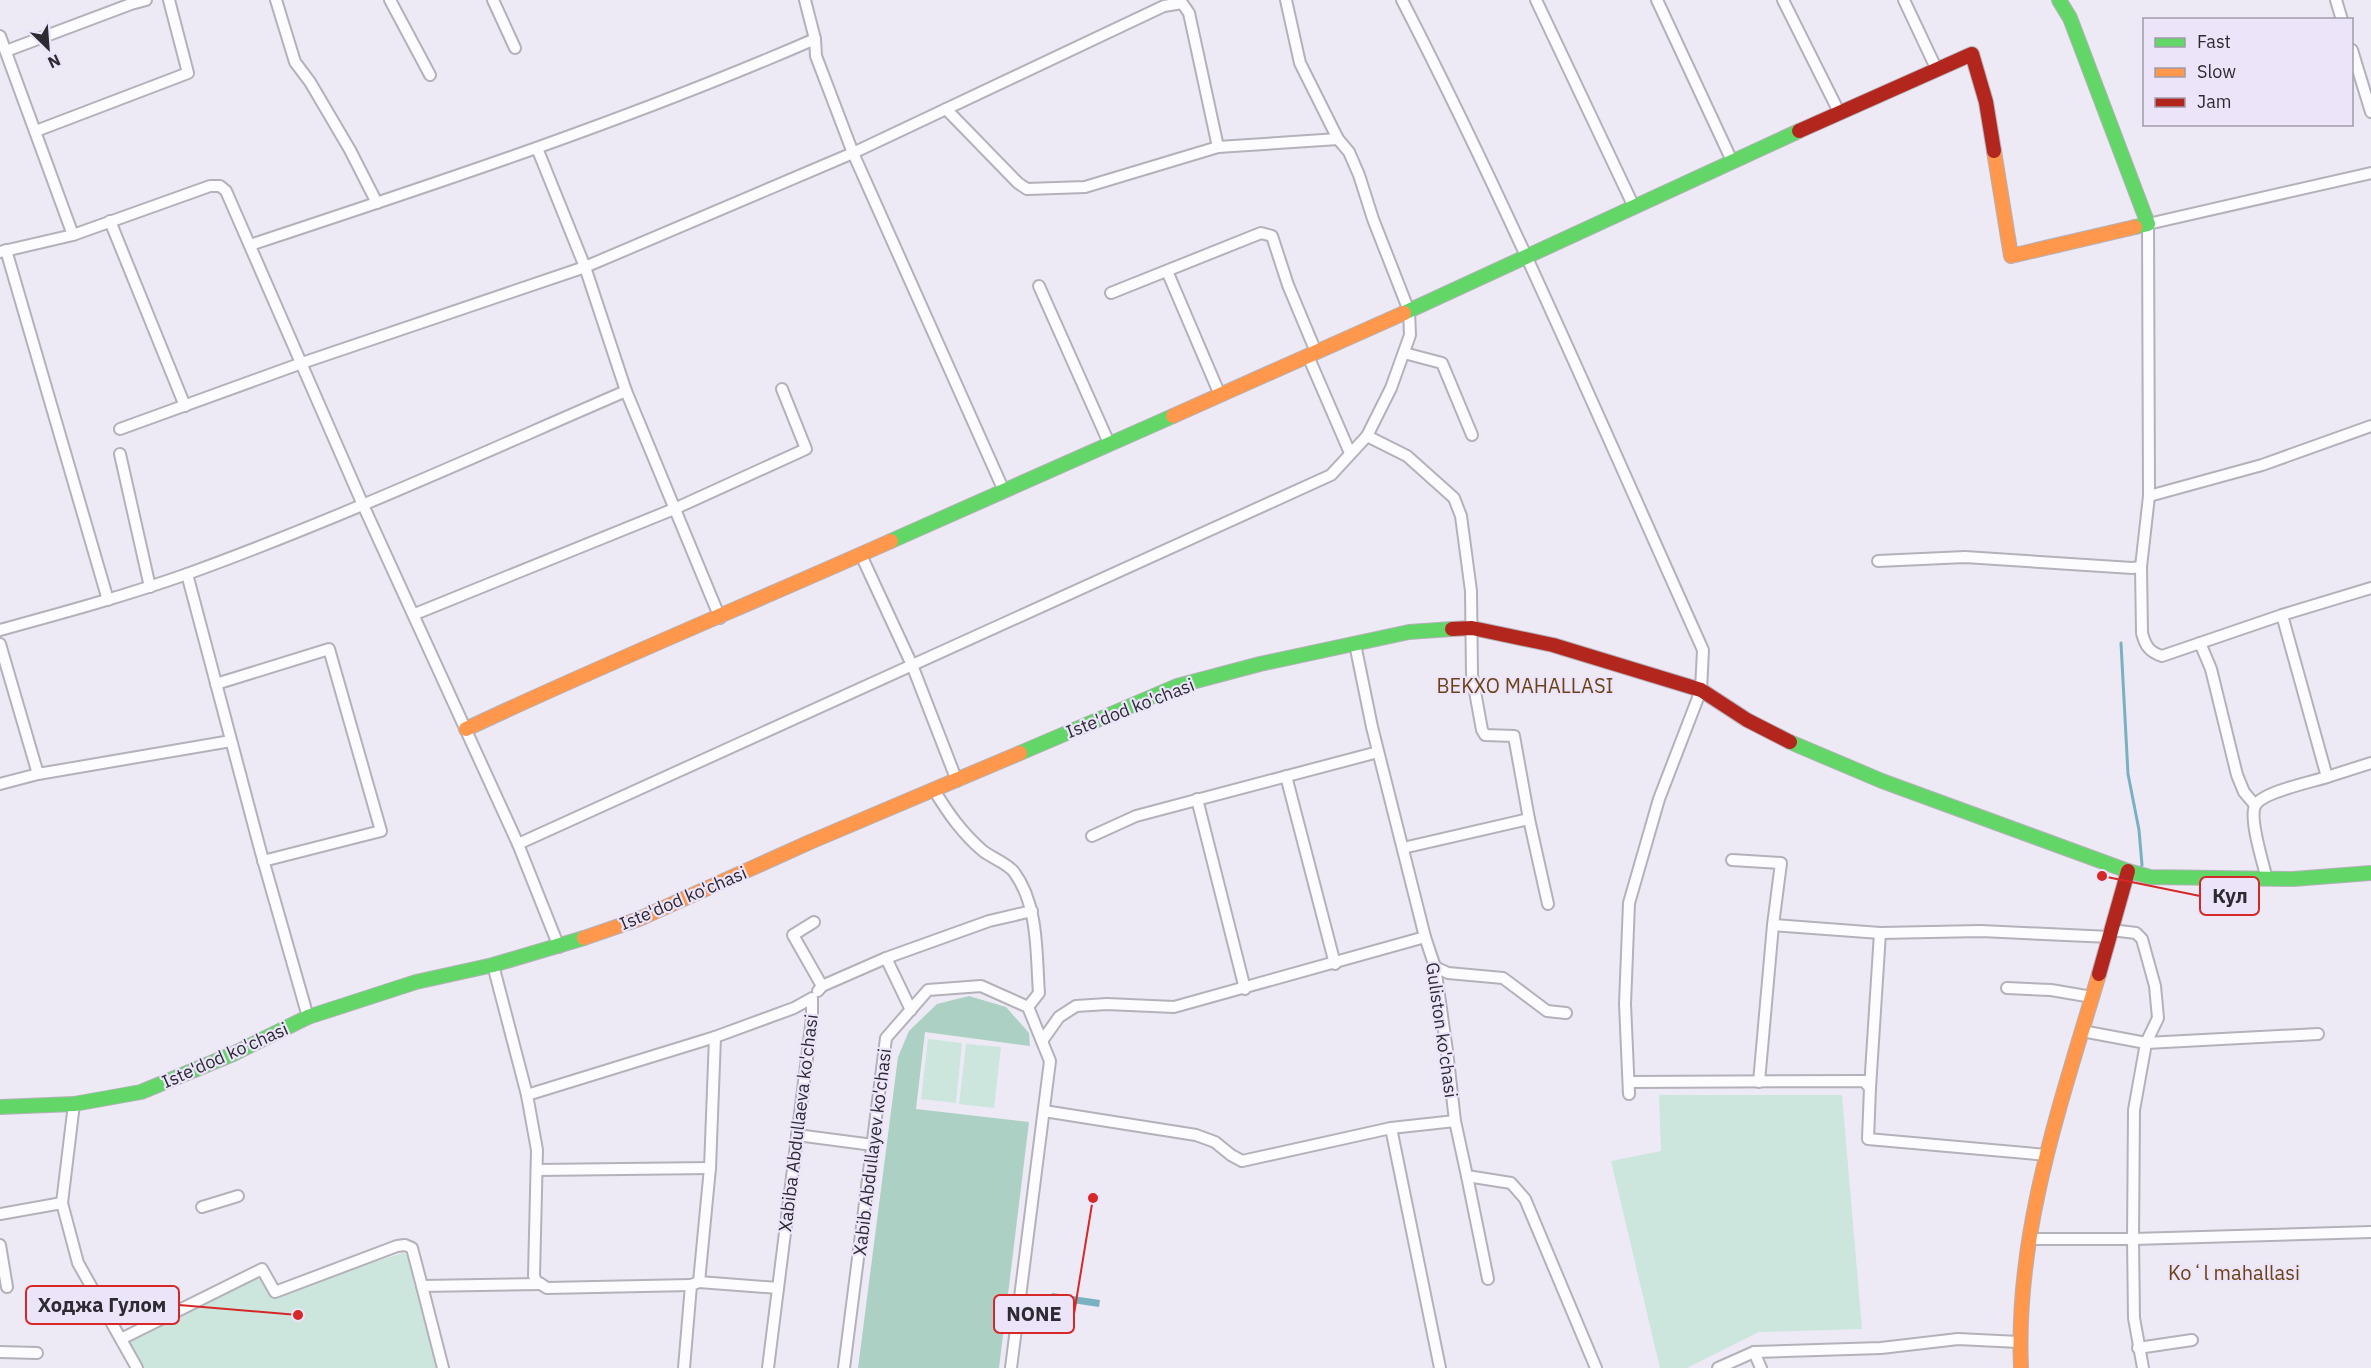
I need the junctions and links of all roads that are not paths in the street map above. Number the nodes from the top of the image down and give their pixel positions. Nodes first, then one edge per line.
1 (146, 0) edge
2 (169, 0) edge
3 (276, 0) edge
4 (390, 0) edge
5 (493, 0) edge
6 (805, 0) edge
7 (1286, 0) edge
8 (1402, 0) edge
9 (1536, 0) edge
10 (1657, 0) edge
11 (1783, 0) edge
12 (1904, 0) edge
13 (2059, 0) edge
14 (2336, 0) edge
15 (130, 2) edge
16 (2341, 18) edge
17 (0, 36) edge
18 (815, 39) junction
19 (515, 48) dead end
20 (6, 51) junction
21 (2353, 53) edge
22 (1936, 68) junction
23 (430, 75) dead end
24 (946, 109) junction
25 (1839, 112) junction
26 (2371, 112) edge
27 (36, 131) junction
28 (1338, 139) junction
29 (1218, 147) junction
30 (537, 148) junction
31 (853, 153) junction
32 (1732, 161) junction
33 (2371, 173) edge
34 (377, 203) junction
35 (1634, 207) junction
36 (110, 221) junction
37 (2148, 224) junction
38 (74, 235) junction
39 (250, 245) junction
40 (3, 251) edge
41 (1527, 258) junction
42 (585, 267) junction
43 (1167, 271) junction
44 (1039, 286) dead end
45 (1111, 293) dead end
46 (1409, 311) junction
47 (1404, 352) junction
48 (1312, 354) junction
49 (302, 363) junction
50 (782, 389) dead end
51 (626, 391) junction
52 (1220, 395) junction
53 (185, 406) junction
54 (2371, 426) edge
55 (120, 429) dead end
56 (1472, 435) dead end
57 (1367, 436) junction
58 (1109, 443) junction
59 (1350, 453) junction
60 (120, 454) dead end
61 (1004, 491) junction
62 (2149, 496) junction
63 (363, 505) junction
64 (674, 509) junction
65 (861, 555) junction
66 (1878, 561) dead end
67 (2141, 567) junction
68 (187, 574) junction
69 (150, 586) junction
70 (2371, 588) edge
71 (108, 600) junction
72 (415, 614) junction
73 (2282, 615) junction
74 (720, 618) junction
75 (1472, 628) junction
76 (0, 630) edge
77 (0, 644) edge
78 (1355, 644) junction
79 (2200, 644) junction
80 (912, 664) junction
81 (216, 684) junction
82 (1701, 690) junction
83 (466, 729) junction
84 (231, 741) junction
85 (1378, 752) junction
86 (2371, 763) edge
87 (38, 774) junction
88 (1286, 776) junction
89 (2327, 777) junction
90 (957, 781) junction
91 (0, 784) edge
92 (934, 790) junction
93 (1197, 799) junction
94 (2255, 805) junction
95 (1529, 819) junction
96 (1092, 836) dead end
97 (518, 844) junction
98 (1403, 848) junction
99 (1732, 860) dead end
100 (263, 861) junction
101 (2128, 871) junction
102 (2371, 873) edge
103 (2266, 879) junction
104 (1548, 904) dead end
105 (1032, 911) junction
106 (814, 922) dead end
107 (1773, 925) junction
108 (1880, 933) junction
109 (2111, 934) junction
110 (1425, 937) junction
111 (559, 947) junction
112 (886, 958) junction
113 (1335, 964) junction
114 (493, 965) junction
115 (1435, 967) junction
116 (822, 986) junction
117 (2007, 988) dead end
118 (1245, 989) junction
119 (2092, 997) junction
120 (812, 998) junction
121 (1028, 1007) junction
122 (911, 1011) junction
123 (1566, 1013) dead end
124 (308, 1017) junction
125 (2082, 1031) junction
126 (2318, 1034) dead end
127 (715, 1037) junction
128 (1042, 1041) junction
129 (2146, 1043) junction
130 (1629, 1082) junction
131 (1759, 1082) junction
132 (1870, 1088) junction
133 (1629, 1094) dead end
134 (527, 1095) junction
135 (74, 1104) junction
136 (0, 1107) edge
137 (1044, 1112) junction
138 (1455, 1120) junction
139 (1391, 1128) junction
140 (797, 1135) junction
141 (873, 1145) junction
142 (2047, 1155) junction
143 (710, 1168) junction
144 (537, 1170) junction
145 (1467, 1176) junction
146 (238, 1196) dead end
147 (62, 1203) junction
148 (202, 1207) dead end
149 (0, 1214) edge
150 (2371, 1232) edge
151 (2029, 1239) junction
152 (2133, 1239) junction
153 (0, 1245) edge
154 (1488, 1279) dead end
155 (541, 1284) junction
156 (695, 1284) junction
157 (422, 1286) junction
158 (7, 1287) dead end
159 (778, 1288) junction
160 (121, 1339) junction
161 (2192, 1340) dead end
162 (2019, 1342) junction
163 (2138, 1348) junction
164 (0, 1352) edge
165 (1754, 1352) junction
166 (37, 1353) dead end
167 (137, 1368) edge
168 (443, 1368) edge
169 (684, 1368) edge
170 (768, 1368) edge
171 (844, 1368) edge
172 (1011, 1368) edge
173 (1440, 1368) edge
174 (1596, 1368) edge
175 (1718, 1368) edge
176 (1761, 1368) edge
177 (2021, 1368) edge
178 (2143, 1368) edge

1 - 15 street
2 - 27 street
3 - 34 street
4 - 23 street
5 - 19 street
6 - 18 street
7 - 28 street
8 - 41 street
9 - 35 street
10 - 32 street
11 - 25 street
12 - 22 street
13 - 37 street
14 - 16 street
15 - 20 street
17 - 20 street
18 - 30 street
18 - 31 street
20 - 27 street
21 - 26 street
22 - 25 street
22 - 37 street
24 - 29 street
24 - 29 street
24 - 31 street
25 - 32 street
27 - 38 street
28 - 29 street
28 - 46 street
30 - 34 street
30 - 42 street
31 - 42 street
31 - 61 street
32 - 35 street
33 - 37 street
34 - 39 street
35 - 41 street
36 - 38 street
36 - 39 street
36 - 53 street
37 - 62 street
38 - 40 street
39 - 49 street
40 - 71 street
41 - 46 street
41 - 82 street
42 - 49 street
42 - 51 street
43 - 45 street
43 - 48 street
43 - 52 street
44 - 58 street
46 - 47 street
46 - 48 street
47 - 56 street
47 - 57 street
48 - 52 street
48 - 59 street
49 - 53 street
49 - 63 street
50 - 64 street
51 - 63 street
51 - 64 street
52 - 58 street
53 - 55 street
54 - 62 street
57 - 59 street
57 - 75 street
58 - 61 street
59 - 80 street
60 - 69 street
61 - 65 street
62 - 67 street
63 - 68 street
63 - 72 street
64 - 72 street
64 - 74 street
65 - 74 street
65 - 80 street
66 - 67 street
67 - 79 street
68 - 69 street
68 - 81 street
69 - 71 street
70 - 73 street
71 - 76 street
72 - 83 street
73 - 79 street
73 - 89 street
74 - 83 street
75 - 78 street, Iste'dod ko'chasi
75 - 82 street, Iste'dod ko'chasi
75 - 95 street
77 - 87 street
78 - 85 street, Guliston ko'chasi
78 - 90 street, Iste'dod ko'chasi
79 - 94 street
80 - 90 street
80 - 97 street
81 - 84 street
81 - 100 street
82 - 101 street, Iste'dod ko'chasi
82 - 130 street
83 - 97 street
84 - 87 street
84 - 100 street
85 - 88 street
85 - 98 street, Guliston ko'chasi
86 - 89 street
87 - 91 street
88 - 93 street
88 - 113 street
89 - 94 street
90 - 92 street, Iste'dod ko'chasi
92 - 105 street
92 - 111 street, Iste'dod ko'chasi
93 - 96 street
93 - 118 street
94 - 103 street
95 - 98 street
95 - 104 street
97 - 111 street
98 - 110 street, Guliston ko'chasi
99 - 107 street
100 - 124 street
101 - 103 street, Iste'dod ko'chasi
101 - 109 street
102 - 103 street, Iste'dod ko'chasi
105 - 112 street
105 - 121 street
106 - 116 street
107 - 108 street
107 - 131 street
108 - 109 street
108 - 132 street
109 - 119 street
109 - 129 street
110 - 113 street
110 - 115 street, Guliston ko'chasi
111 - 114 street, Iste'dod ko'chasi
112 - 116 street
112 - 122 street
113 - 118 street
114 - 124 street, Iste'dod ko'chasi
114 - 134 street
115 - 123 street
115 - 138 street, Guliston ko'chasi
116 - 120 street
117 - 119 street
118 - 128 street
119 - 125 street
120 - 127 street, Xabiba Abdullaeva ko'chasi
120 - 140 street, Xabiba Abdullaeva ko'chasi
121 - 122 street, Xabib Abdullayev ko'chasi
121 - 128 street
122 - 141 street, Xabib Abdullayev ko'chasi
124 - 135 street, Iste'dod ko'chasi
125 - 129 street
125 - 142 street
126 - 129 street
127 - 134 street, Xabiba Abdullaeva ko'chasi
127 - 143 street
128 - 137 street
129 - 152 street
130 - 131 street
130 - 133 street
131 - 132 street
132 - 142 street
134 - 144 street
135 - 136 street, Iste'dod ko'chasi
135 - 147 street
137 - 139 street
137 - 172 street
138 - 139 street
138 - 145 street, Guliston ko'chasi
139 - 173 street
140 - 141 street
140 - 159 street, Xabiba Abdullaeva ko'chasi
141 - 171 street, Xabib Abdullayev ko'chasi
142 - 151 street
143 - 144 street
143 - 156 street
144 - 155 street
145 - 154 street, Guliston ko'chasi
145 - 174 street
146 - 148 street
147 - 149 street
147 - 160 street
150 - 152 street
151 - 152 street
151 - 162 street
152 - 163 street
153 - 158 street
155 - 156 street
155 - 157 street
156 - 159 street
156 - 169 street
157 - 160 street
157 - 168 street
159 - 170 street, Xabiba Abdullaeva ko'chasi
160 - 167 street
161 - 163 street
162 - 165 street
162 - 177 street
163 - 178 street
164 - 166 street
165 - 175 street
165 - 176 street

